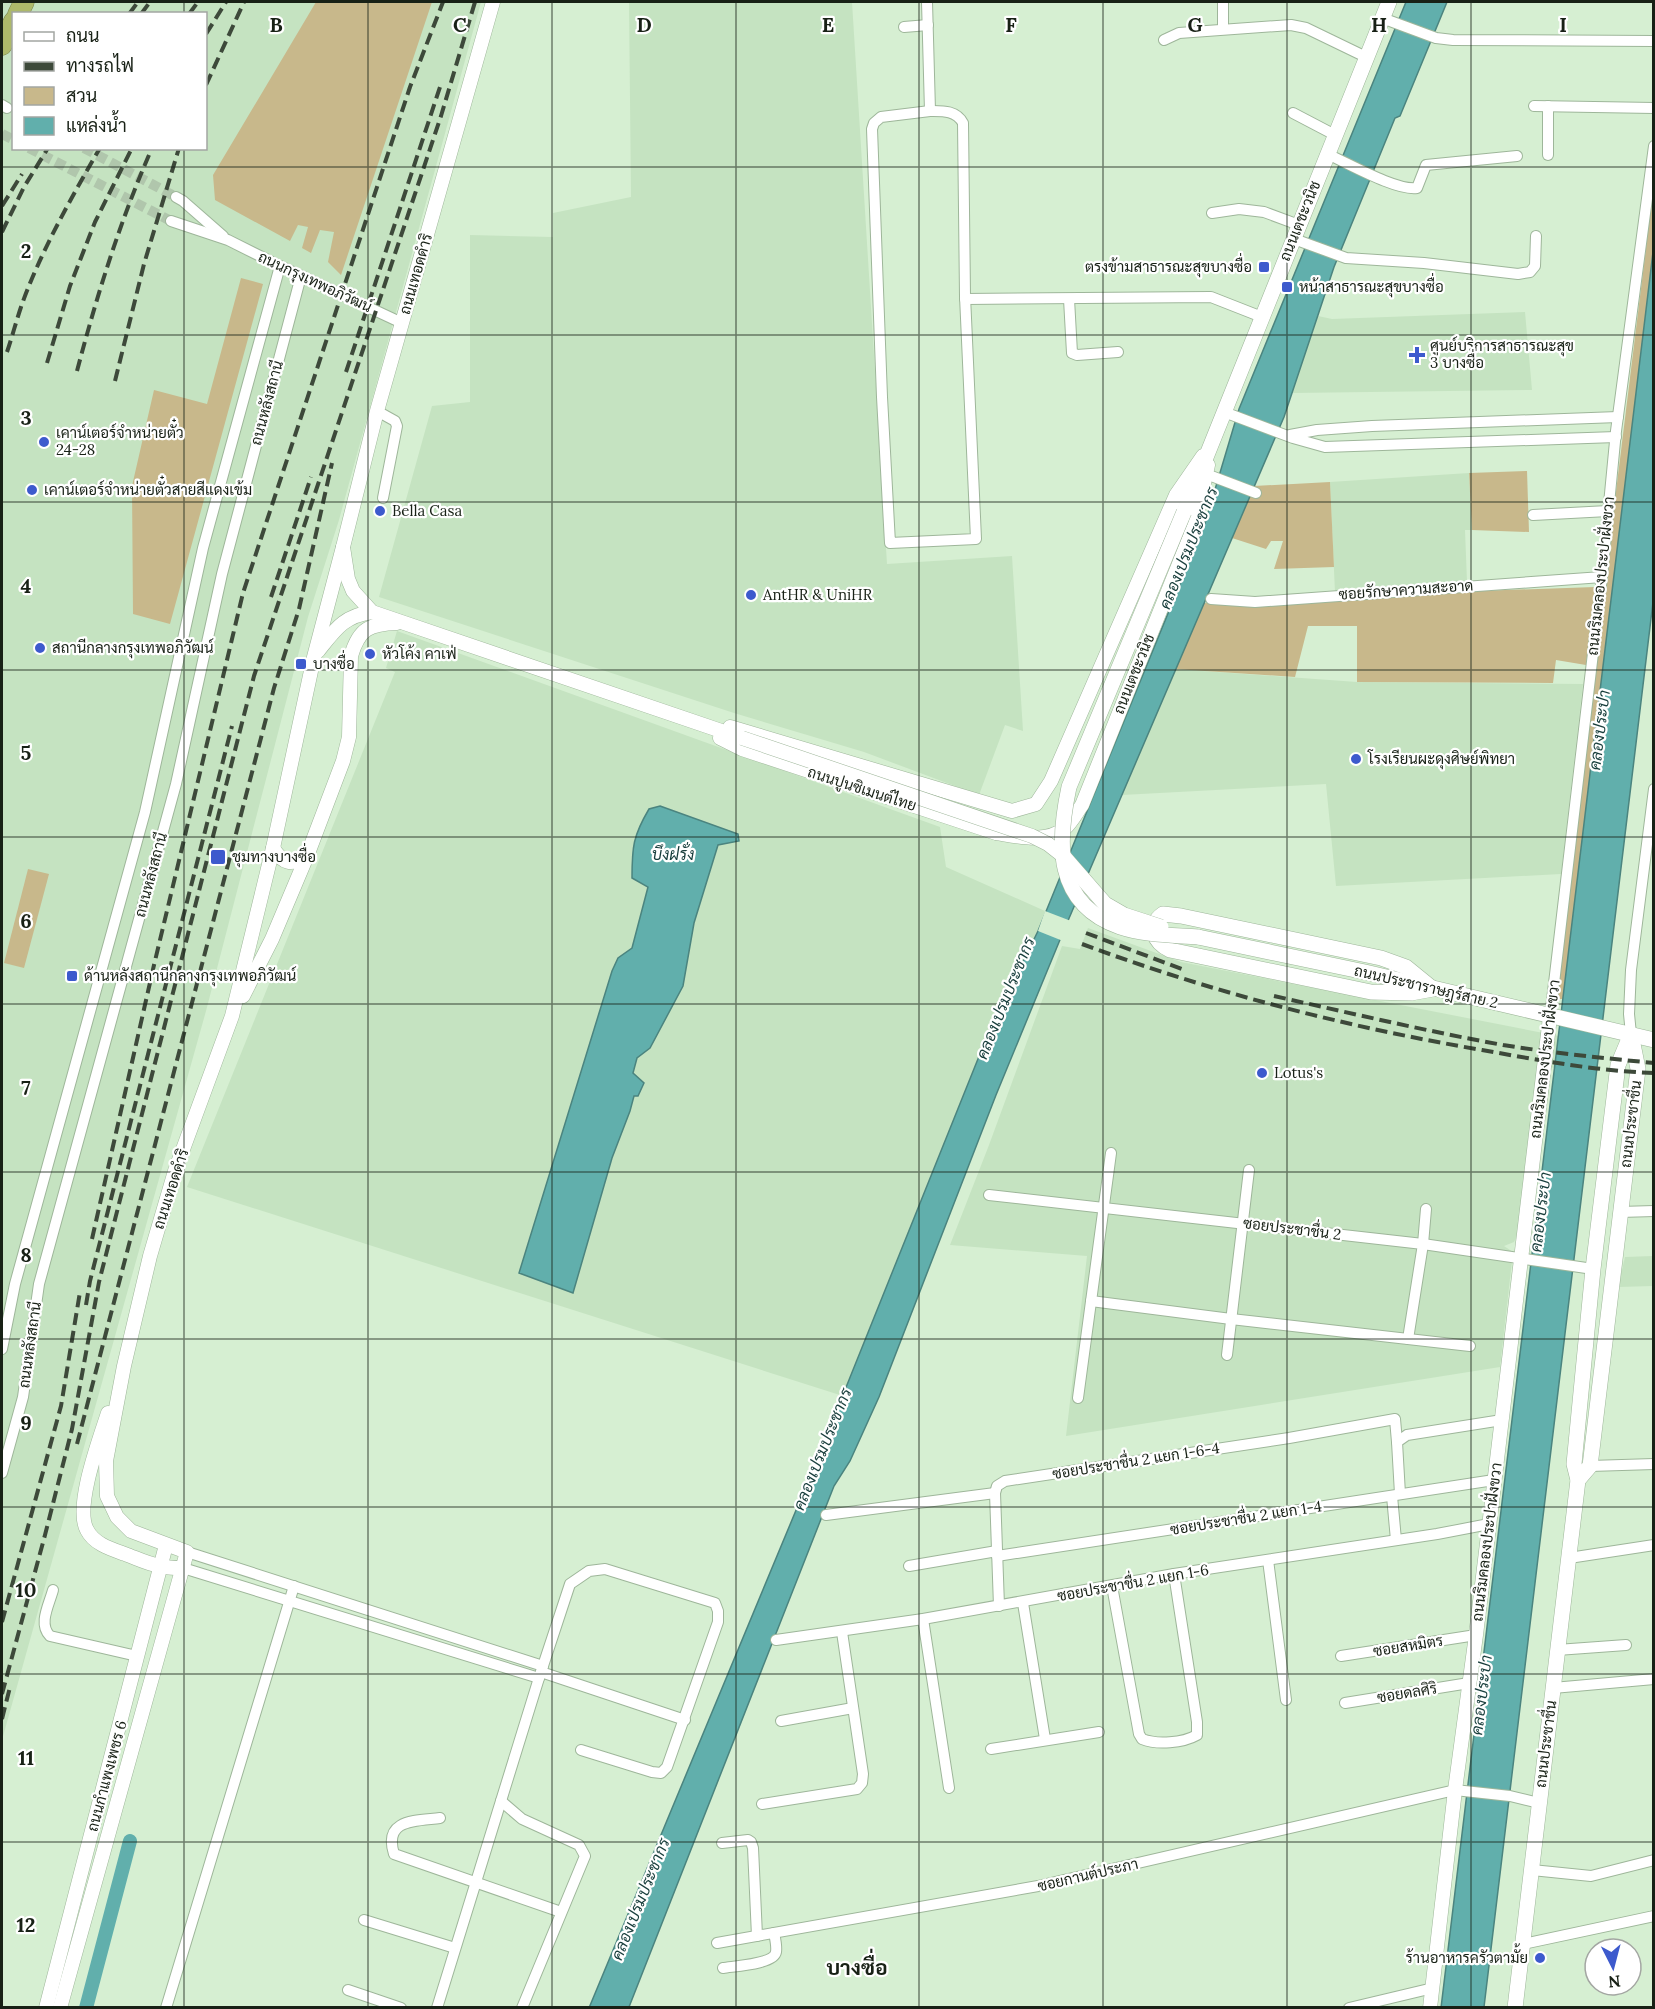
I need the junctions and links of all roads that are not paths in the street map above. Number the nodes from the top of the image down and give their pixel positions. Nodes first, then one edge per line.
1 (493, 2) edge
2 (927, 2) edge
3 (1223, 2) edge
4 (1387, 10) edge
5 (12, 25) edge
6 (928, 25) junction
7 (904, 27) dead end
8 (1223, 29) junction
9 (1164, 40) dead end
10 (1653, 41) edge
11 (2, 45) edge
12 (1366, 57) junction
13 (1534, 106) dead end
14 (1548, 106) junction
15 (1653, 108) edge
16 (930, 111) junction
17 (1293, 113) dead end
18 (1335, 135) junction
19 (1653, 146) edge
20 (1548, 155) dead end
21 (1517, 156) dead end
22 (1334, 157) junction
23 (176, 197) tunnel mouth
24 (1212, 213) dead end
25 (171, 221) tunnel mouth
26 (1299, 236) junction
27 (1536, 236) dead end
28 (228, 240) junction
29 (280, 266) junction
30 (301, 276) junction
31 (965, 299) junction
32 (1069, 299) junction
33 (1262, 317) junction
34 (402, 323) junction
35 (1118, 352) dead end
36 (377, 411) junction
37 (1230, 413) junction
38 (1618, 417) junction
39 (1283, 435) junction
40 (1616, 436) junction
41 (1213, 442) junction
42 (1211, 476) junction
43 (1256, 493) dead end
44 (383, 498) dead end
45 (1608, 511) junction
46 (1533, 515) dead end
47 (343, 547) junction
48 (1602, 577) junction
49 (1211, 599) dead end
50 (372, 612) junction
51 (402, 622) junction
52 (314, 657) junction
53 (692, 720) junction
54 (1653, 789) edge
55 (989, 804) junction
56 (1030, 807) joint
57 (1003, 808) junction
58 (980, 828) junction
59 (996, 833) junction
60 (1046, 838) joint
61 (273, 848) junction
62 (1062, 855) junction
63 (307, 856) junction
64 (1649, 859) edge
65 (1433, 989) junction
66 (232, 1016) junction
67 (1553, 1017) junction
68 (1631, 1034) junction
69 (1653, 1040) edge
70 (1111, 1153) dead end
71 (1249, 1170) dead end
72 (989, 1195) dead end
73 (1104, 1208) junction
74 (1426, 1209) dead end
75 (1653, 1211) edge
76 (1620, 1212) junction
77 (1242, 1223) junction
78 (1422, 1244) junction
79 (1523, 1260) junction
80 (1586, 1268) junction
81 (1090, 1301) junction
82 (1231, 1319) junction
83 (1408, 1339) junction
84 (1470, 1346) dead end
85 (2, 1349) edge
86 (1227, 1355) dead end
87 (124, 1366) junction
88 (1078, 1398) dead end
89 (1502, 1420) junction
90 (1397, 1442) junction
91 (1653, 1464) edge
92 (1590, 1466) junction
93 (2, 1473) edge
94 (1494, 1480) junction
95 (1578, 1480) junction
96 (995, 1493) junction
97 (1396, 1495) junction
98 (826, 1515) dead end
99 (1489, 1524) junction
100 (1396, 1540) junction
101 (166, 1545) junction
102 (1653, 1545) edge
103 (187, 1552) junction
104 (997, 1553) junction
105 (1569, 1558) junction
106 (1268, 1560) junction
107 (160, 1566) junction
108 (909, 1566) dead end
109 (183, 1568) junction
110 (1174, 1574) junction
111 (294, 1586) junction
112 (1112, 1586) junction
113 (53, 1590) dead end
114 (290, 1601) junction
115 (1023, 1603) junction
116 (999, 1606) junction
117 (923, 1619) junction
118 (842, 1632) junction
119 (1476, 1635) junction
120 (776, 1640) dead end
121 (1626, 1645) dead end
122 (1557, 1650) junction
123 (137, 1656) junction
124 (1341, 1656) dead end
125 (541, 1672) junction
126 (1653, 1680) edge
127 (1469, 1683) junction
128 (1553, 1688) junction
129 (1286, 1700) dead end
130 (1346, 1703) dead end
131 (853, 1708) junction
132 (685, 1720) junction
133 (781, 1721) dead end
134 (1099, 1732) dead end
135 (1045, 1739) junction
136 (991, 1749) dead end
137 (581, 1750) dead end
138 (949, 1788) dead end
139 (1461, 1791) junction
140 (501, 1801) junction
141 (1539, 1803) junction
142 (762, 1804) dead end
143 (440, 1818) dead end
144 (722, 1843) dead end
145 (1653, 1860) edge
146 (1532, 1870) junction
147 (476, 1882) junction
148 (561, 1912) junction
149 (1653, 1916) edge
150 (364, 1920) dead end
151 (774, 1933) junction
152 (757, 1936) junction
153 (717, 1943) dead end
154 (1523, 1944) junction
155 (455, 1948) junction
156 (723, 1968) dead end
157 (1432, 1988) junction
158 (348, 1990) dead end
159 (46, 2007) edge
160 (60, 2007) edge
161 (166, 2007) edge
162 (401, 2007) edge
163 (437, 2007) edge
164 (522, 2007) edge
165 (1348, 2007) edge
166 (1430, 2007) edge
167 (1515, 2007) edge

1 - 34 street, ถนนเทอดดำริ
2 - 6 street
3 - 8 street
4 - 10 street
4 - 12 main road, ถนนเตชะวนิช
5 - 11 highway
6 - 7 street
6 - 16 street
8 - 9 street
8 - 12 street
12 - 18 main road, ถนนเตชะวนิช
13 - 14 street
14 - 15 street
14 - 20 street
16 - 31 street
16 - 31 street
17 - 18 street
18 - 22 main road, ถนนเตชะวนิช
19 - 38 street, ถนนริมคลองประปาฝั่งขวา
21 - 22 street
22 - 26 main road, ถนนเตชะวนิช
23 - 28 street, ถนนกรุงเทพอภิวัฒน์
24 - 26 street
25 - 28 street, ถนนกรุงเทพอภิวัฒน์
26 - 27 street
26 - 33 main road, ถนนเตชะวนิช
28 - 29 street, ถนนกรุงเทพอภิวัฒน์
29 - 30 street, ถนนกรุงเทพอภิวัฒน์
29 - 85 street, ถนนหลังสถานี
30 - 34 street, ถนนกรุงเทพอภิวัฒน์
30 - 93 street, ถนนหลังสถานี
31 - 32 street
32 - 33 street
32 - 35 street
33 - 37 main road, ถนนเตชะวนิช
34 - 36 street, ถนนเทอดดำริ
36 - 44 street
36 - 47 street, ถนนเทอดดำริ
37 - 39 street
37 - 41 main road, ถนนเตชะวนิช
38 - 39 street
38 - 40 street, ถนนริมคลองประปาฝั่งขวา
39 - 40 street
40 - 45 street, ถนนริมคลองประปาฝั่งขวา
41 - 42 street, ถนนเตชะวนิช
41 - 56 street, ถนนเตชะวนิช
41 - 62 main road, ถนนเตชะวนิช, bridge
42 - 43 street
42 - 60 street, ถนนเตชะวนิช
45 - 46 street
45 - 48 street, ถนนริมคลองประปาฝั่งขวา
47 - 50 street, ถนนเทอดดำริ
47 - 52 street, ถนนเทอดดำริ
48 - 49 street, ซอยรักษาความสะอาด
48 - 67 street, ถนนริมคลองประปาฝั่งขวา
50 - 51 street, ถนนปูนซิเมนต์ไทย
50 - 52 street, ถนนเทอดดำริ
51 - 53 street, ถนนปูนซิเมนต์ไทย
51 - 63 street, ถนนเทอดดำริ
52 - 61 street, ถนนเทอดดำริ
53 - 55 street, ถนนปูนซิเมนต์ไทย
53 - 58 street, ถนนปูนซิเมนต์ไทย
53 - 62 street, ถนนปูนซิเมนต์ไทย, bridge
54 - 64 street
55 - 57 street, ถนนปูนซิเมนต์ไทย
55 - 58 street
56 - 57 street, ถนนปูนซิเมนต์ไทย
57 - 59 street
58 - 59 street, ถนนปูนซิเมนต์ไทย
59 - 60 street, ถนนปูนซิเมนต์ไทย
61 - 63 street
61 - 66 street, ถนนเทอดดำริ
62 - 65 main road, ถนนประชาราษฎร์สาย 2, bridge
63 - 66 street, ถนนเทอดดำริ
64 - 68 street
65 - 65 main road
65 - 67 main road, ถนนประชาราษฎร์สาย 2
66 - 87 street, ถนนเทอดดำริ
67 - 68 main road, ถนนประชาราษฎร์สาย 2
67 - 79 street, ถนนริมคลองประปาฝั่งขวา
68 - 69 main road, ถนนประชาราษฎร์สาย 2
68 - 76 main road, ถนนประชาชื่น
68 - 80 main road, ถนนประชาชื่น
70 - 73 street
71 - 77 street
72 - 73 street, ซอยประชาชื่น 2
73 - 77 street, ซอยประชาชื่น 2
73 - 81 street
74 - 78 street
75 - 76 street
76 - 92 main road, ถนนประชาชื่น
77 - 78 street, ซอยประชาชื่น 2
77 - 82 street
78 - 79 street, ซอยประชาชื่น 2
78 - 83 street
79 - 80 street, ซอยประชาชื่น 2
79 - 89 street, ถนนริมคลองประปาฝั่งขวา
80 - 95 main road, ถนนประชาชื่น
81 - 82 street
81 - 88 street
82 - 83 street
82 - 86 street
83 - 84 street
87 - 101 street, ถนนเทอดดำริ
87 - 107 street, ถนนเทอดดำริ
89 - 90 street
89 - 94 street, ถนนริมคลองประปาฝั่งขวา
90 - 96 street, ซอยประชาชื่น 2 แยก 1-6-4
90 - 97 street
91 - 92 street
92 - 95 main road
94 - 97 street, ซอยประชาชื่น 2 แยก 1-4
94 - 99 street, ถนนริมคลองประปาฝั่งขวา
95 - 105 main road, ถนนประชาชื่น
96 - 98 street
96 - 104 street
97 - 100 street
97 - 104 street, ซอยประชาชื่น 2 แยก 1-4
99 - 100 street, ซอยประชาชื่น 2 แยก 1-6
99 - 119 street, ถนนริมคลองประปาฝั่งขวา
100 - 106 street, ซอยประชาชื่น 2 แยก 1-6
101 - 103 street, ถนนเทอดดำริ
101 - 107 street, ถนนกำแพงเพชร 6
102 - 105 street
103 - 109 street, ถนนกำแพงเพชร 6
103 - 111 street
104 - 108 street, ซอยประชาชื่น 2 แยก 1-4
104 - 116 street
105 - 122 main road, ถนนประชาชื่น
106 - 110 street, ซอยประชาชื่น 2 แยก 1-6
106 - 129 street
107 - 109 street, ถนนเทอดดำริ
107 - 123 street, ถนนกำแพงเพชร 6
109 - 114 street
109 - 160 street, ถนนกำแพงเพชร 6
110 - 112 street, ซอยประชาชื่น 2 แยก 1-6
110 - 112 street
111 - 114 street
111 - 125 street
112 - 115 street, ซอยประชาชื่น 2 แยก 1-6
113 - 123 street
114 - 125 street
114 - 161 street
115 - 116 street, ซอยประชาชื่น 2 แยก 1-6
115 - 135 street
116 - 117 street, ซอยประชาชื่น 2 แยก 1-6
117 - 118 street, ซอยประชาชื่น 2 แยก 1-6
117 - 138 street
118 - 120 street, ซอยประชาชื่น 2 แยก 1-6
118 - 131 street
119 - 124 street, ซอยสหมิตร
119 - 127 street, ถนนริมคลองประปาฝั่งขวา
121 - 122 street
122 - 128 main road, ถนนประชาชื่น
123 - 159 street, ถนนกำแพงเพชร 6
125 - 132 street
125 - 132 street
125 - 140 street
126 - 128 street
127 - 130 street, ซอยดลศิริ
127 - 139 street, ถนนริมคลองประปาฝั่งขวา
128 - 141 main road, ถนนประชาชื่น
131 - 133 street
131 - 142 street
132 - 137 street
134 - 135 street
135 - 136 street
139 - 141 street, ซอยกานต์ประภา
139 - 151 street, ซอยกานต์ประภา
139 - 157 street, ถนนริมคลองประปาฝั่งขวา
140 - 147 street
140 - 148 street
141 - 146 main road, ถนนประชาชื่น
143 - 147 street
144 - 152 street
145 - 146 street
146 - 154 main road, ถนนประชาชื่น
147 - 148 street
147 - 155 street
148 - 164 street
149 - 154 street
150 - 155 street
151 - 152 street, ซอยกานต์ประภา
151 - 156 street
152 - 153 street, ซอยกานต์ประภา
154 - 167 main road, ถนนประชาชื่น
155 - 163 street
157 - 165 street
157 - 166 street, ถนนริมคลองประปาฝั่งขวา
158 - 162 street

